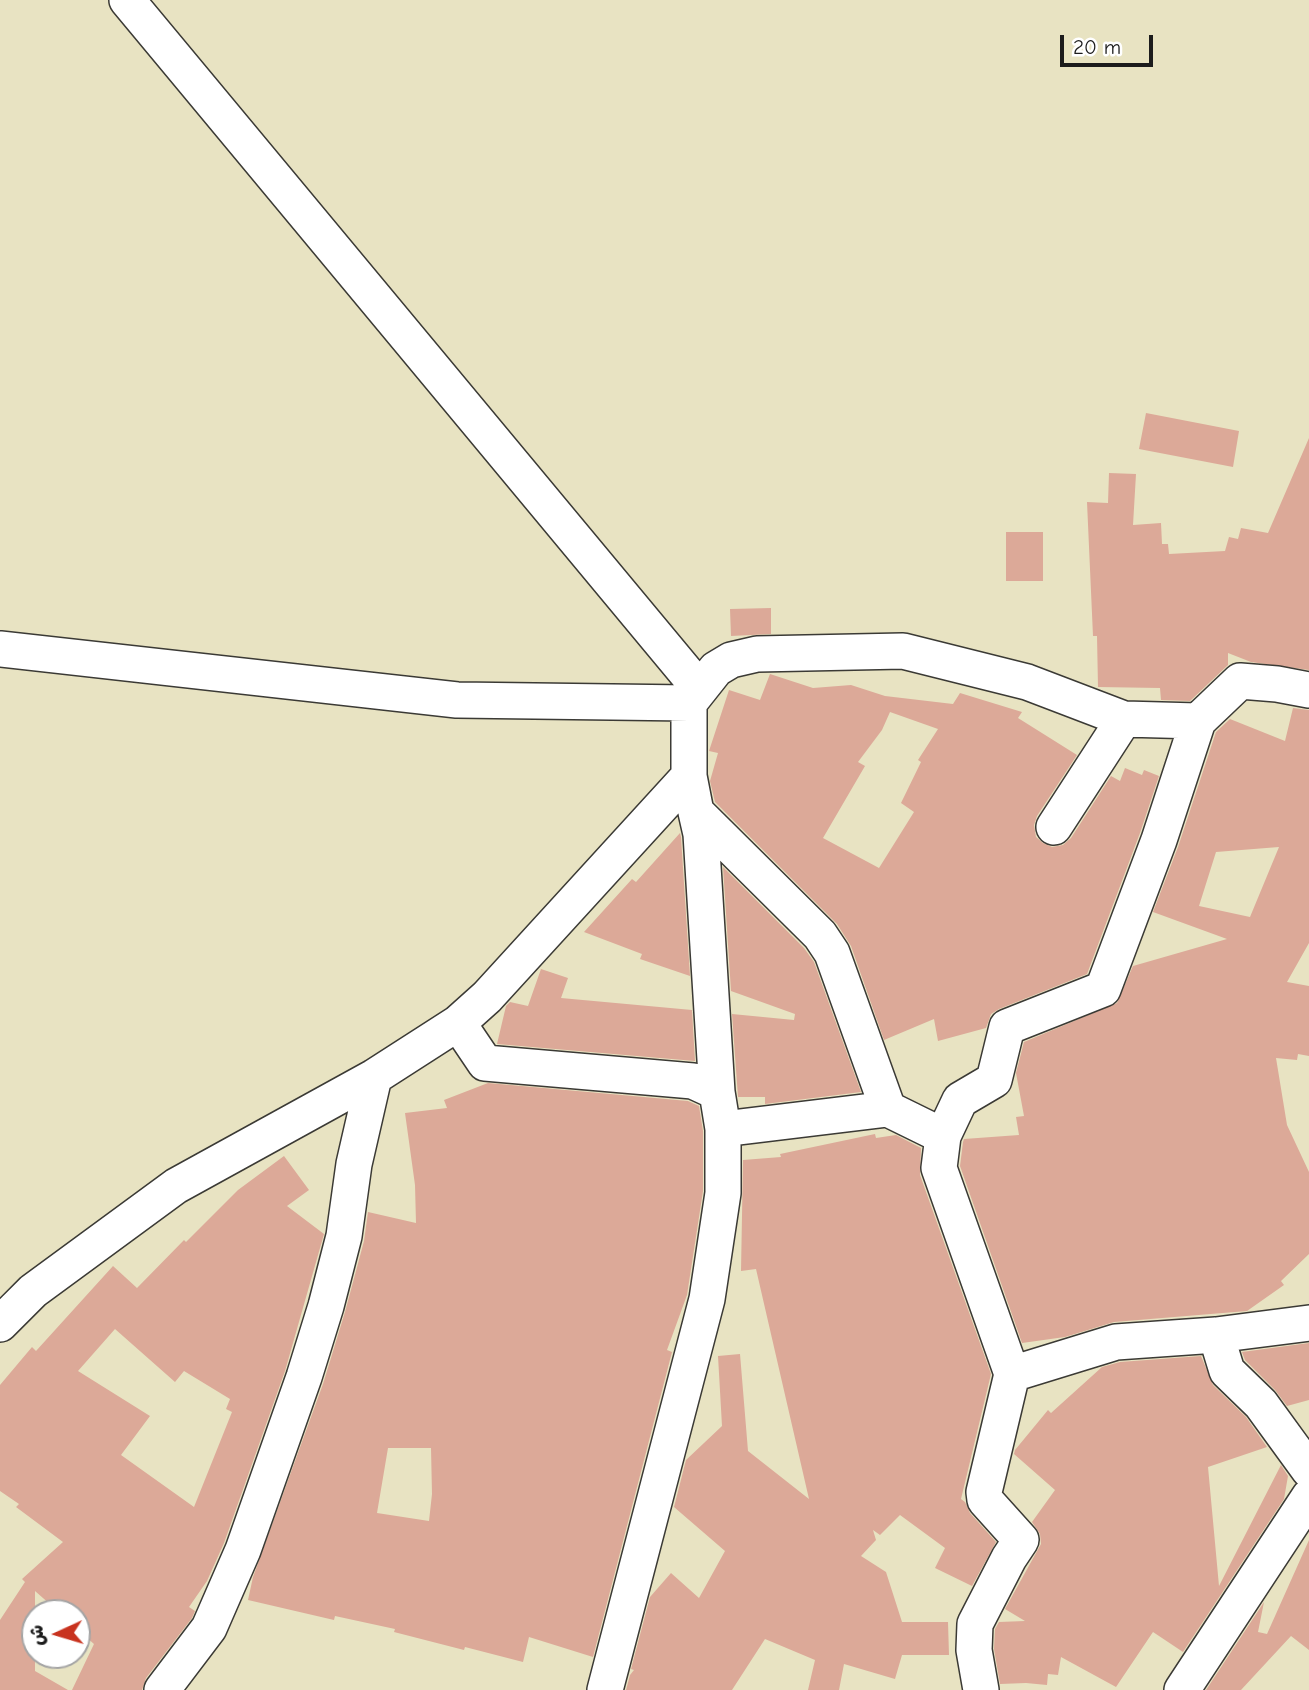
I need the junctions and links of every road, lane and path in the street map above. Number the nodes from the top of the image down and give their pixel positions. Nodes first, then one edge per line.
1 (127, 0) edge
2 (0, 649) edge
3 (1309, 690) edge
4 (694, 695) junction
5 (1124, 719) junction
6 (1198, 721) junction
7 (689, 776) junction
8 (696, 812) junction
9 (1054, 827) dead end
10 (457, 1023) junction
11 (374, 1077) junction
12 (717, 1092) junction
13 (888, 1109) junction
14 (723, 1129) junction
15 (943, 1136) junction
16 (1309, 1323) edge
17 (0, 1324) edge
18 (1216, 1335) junction
19 (1012, 1374) junction
20 (1309, 1469) edge
21 (1309, 1497) edge
22 (162, 1690) edge
23 (605, 1690) edge
24 (981, 1690) edge
25 (1182, 1690) edge

1 - 4 street
2 - 4 street
3 - 6 street
4 - 5 street
4 - 7 street
5 - 6 street
5 - 9 street
6 - 15 street
7 - 8 street
7 - 10 street
8 - 12 street
8 - 13 street
10 - 11 street
10 - 12 street
11 - 17 street
11 - 22 street
12 - 14 street
13 - 14 street
13 - 15 street
14 - 23 street
15 - 19 street
16 - 18 street
18 - 19 street
18 - 20 street
19 - 24 street
21 - 25 street

